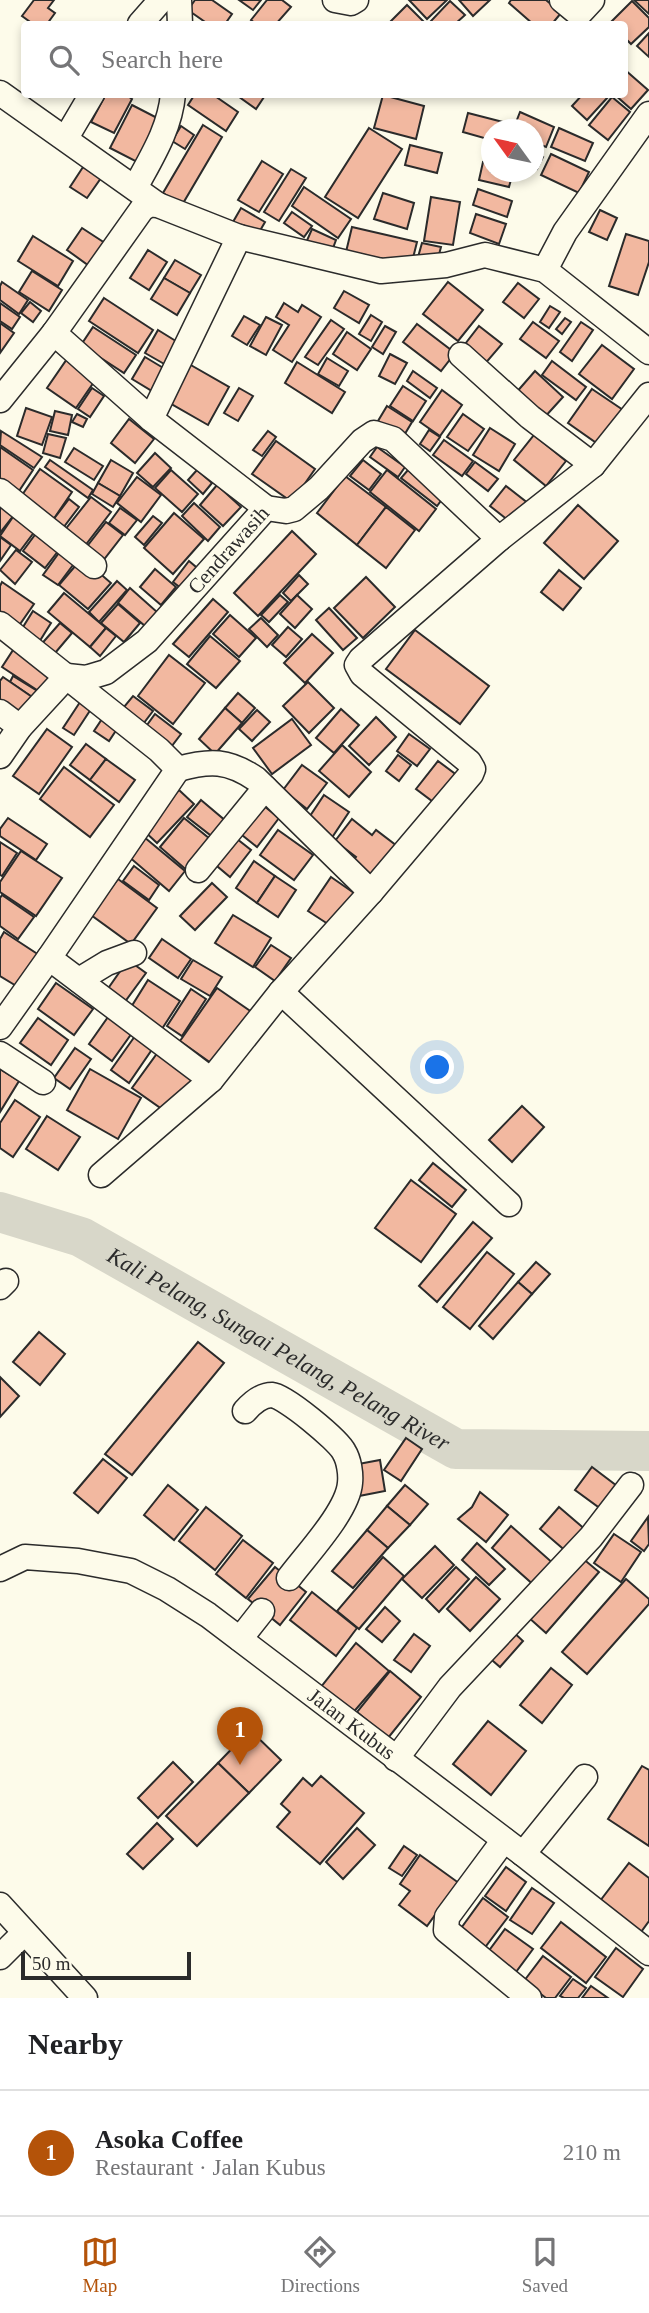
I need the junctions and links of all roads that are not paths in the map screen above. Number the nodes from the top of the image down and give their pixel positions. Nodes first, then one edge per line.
1 (161, 0) edge
2 (179, 0) edge
3 (335, 0) edge
4 (356, 0) edge
5 (562, 0) edge
6 (592, 0) edge
7 (143, 21) edge
8 (180, 21) edge
9 (0, 93) edge
10 (90, 98) edge
11 (173, 98) edge
12 (649, 114) edge
13 (66, 138) junction
14 (135, 188) junction
15 (158, 205) junction
16 (239, 237) junction
17 (545, 270) junction
18 (54, 333) junction
19 (649, 352) edge
20 (461, 355) dead end
21 (649, 395) edge
22 (0, 400) edge
23 (151, 419) junction
24 (593, 465) junction
25 (0, 491) edge
26 (265, 508) junction
27 (499, 539) junction
28 (94, 566) dead end
29 (0, 624) edge
30 (67, 676) junction
31 (0, 712) edge
32 (20, 727) junction
33 (0, 755) edge
34 (178, 769) junction
35 (265, 788) junction
36 (198, 870) dead end
37 (371, 892) junction
38 (134, 953) dead end
39 (49, 958) junction
40 (79, 980) junction
41 (281, 992) junction
42 (0, 1027) edge
43 (0, 1054) edge
44 (211, 1080) junction
45 (43, 1082) dead end
46 (102, 1175) dead end
47 (509, 1204) dead end
48 (245, 1411) dead end
49 (631, 1485) dead end
50 (0, 1569) edge
51 (289, 1578) dead end
52 (262, 1611) dead end
53 (240, 1639) junction
54 (396, 1759) junction
55 (585, 1777) dead end
56 (513, 1847) junction
57 (0, 1905) edge
58 (24, 1933) junction
59 (649, 1953) edge
60 (0, 1957) edge
61 (85, 1998) edge
62 (529, 1998) edge

1 - 7 street
2 - 8 street
3 - 4 street
5 - 6 street
9 - 13 street
10 - 13 street
11 - 14 street
12 - 17 street
13 - 14 street
14 - 15 street
15 - 16 street
15 - 18 street
16 - 17 street
16 - 23 street
17 - 19 street
18 - 22 street
18 - 23 street
20 - 24 street
21 - 24 street
23 - 26 street
24 - 27 street
25 - 28 street
26 - 27 street, Cendrawasih
26 - 30 street, Cendrawasih
27 - 37 street
29 - 30 street
30 - 32 street
30 - 34 street
31 - 32 street
32 - 33 street
34 - 35 street
34 - 39 street
35 - 36 street
35 - 37 street
37 - 41 street
38 - 40 street
39 - 40 street
39 - 42 street
40 - 44 street
41 - 44 street
41 - 47 street
43 - 45 street
44 - 46 street
48 - 51 street
49 - 54 street
50 - 53 street, Jalan Kubus
52 - 53 street
53 - 54 street, Jalan Kubus
54 - 56 street, Jalan Kubus
55 - 56 street
56 - 59 street, Jalan Kubus
56 - 62 street
57 - 58 street
58 - 60 street
58 - 61 street

